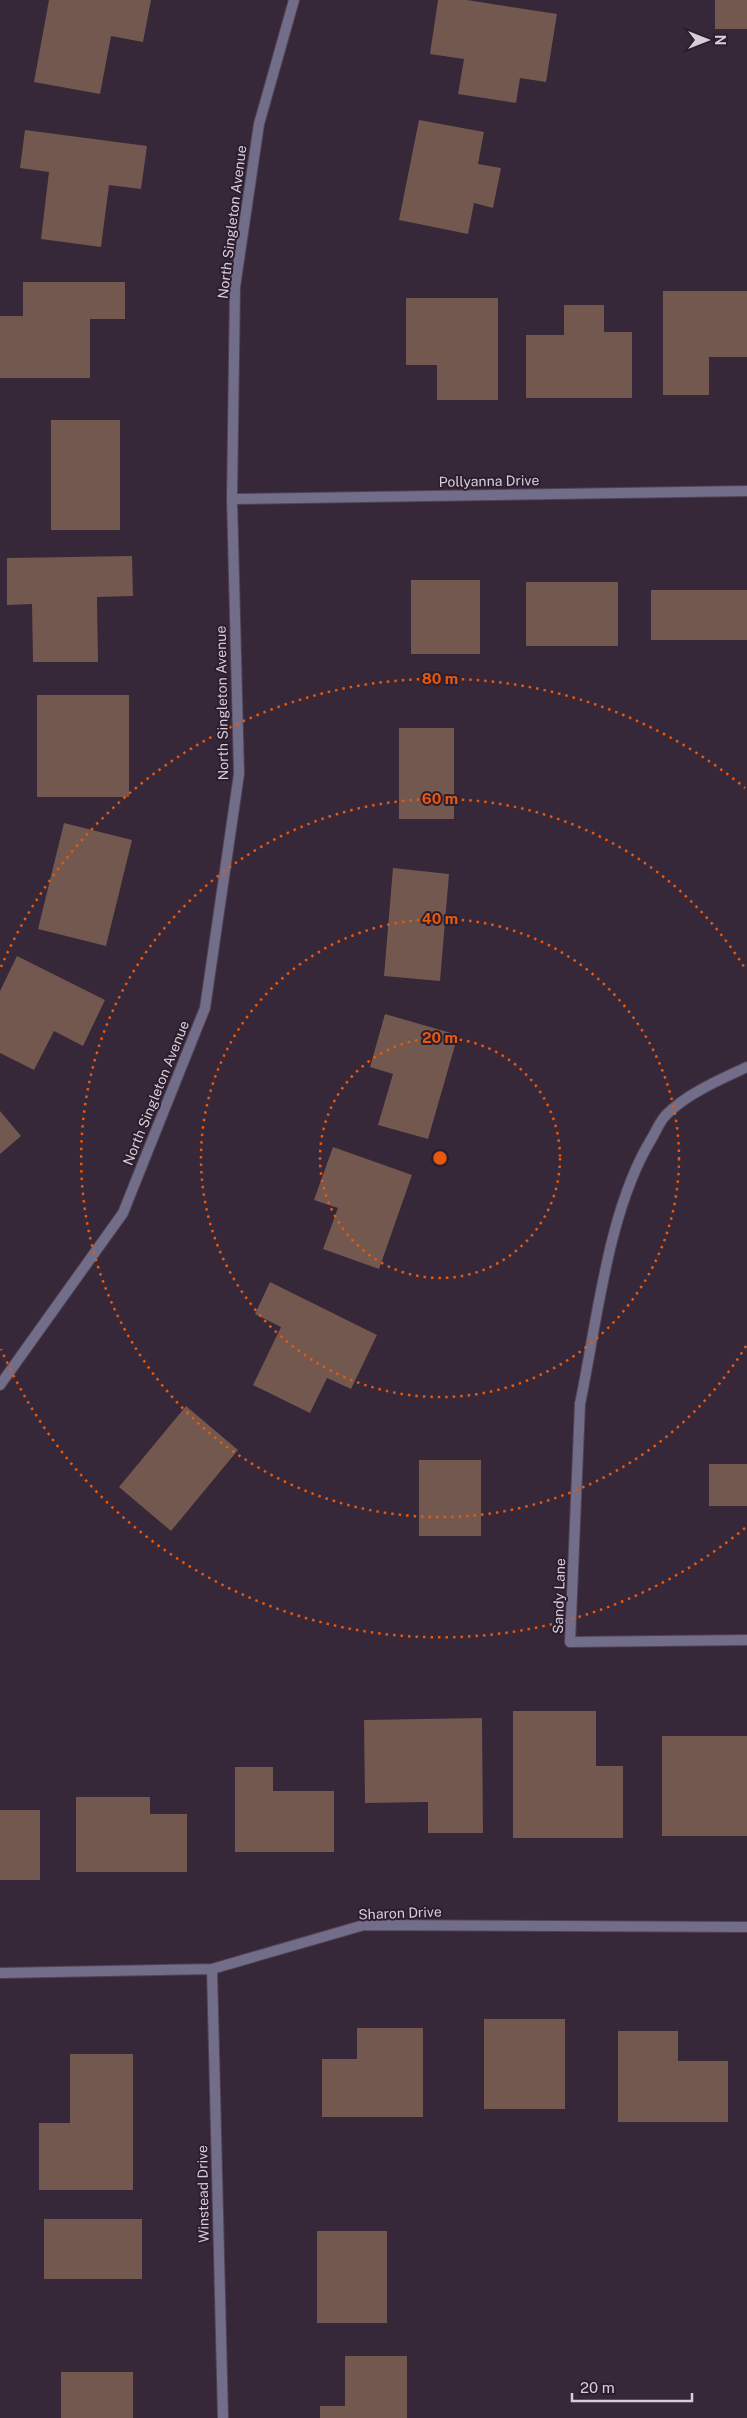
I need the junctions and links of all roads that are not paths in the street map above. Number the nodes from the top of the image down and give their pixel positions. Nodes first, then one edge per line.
1 (294, 0) edge
2 (747, 491) edge
3 (232, 499) junction
4 (747, 1066) edge
5 (0, 1385) edge
6 (747, 1640) edge
7 (747, 1926) edge
8 (212, 1969) junction
9 (0, 1973) edge
10 (223, 2418) edge

1 - 3 street, North Singleton Avenue
2 - 3 street, Pollyanna Drive
3 - 5 street, North Singleton Avenue
4 - 6 street, Sandy Lane
7 - 8 street, Sharon Drive
8 - 9 street, Sharon Drive
8 - 10 street, Winstead Drive

